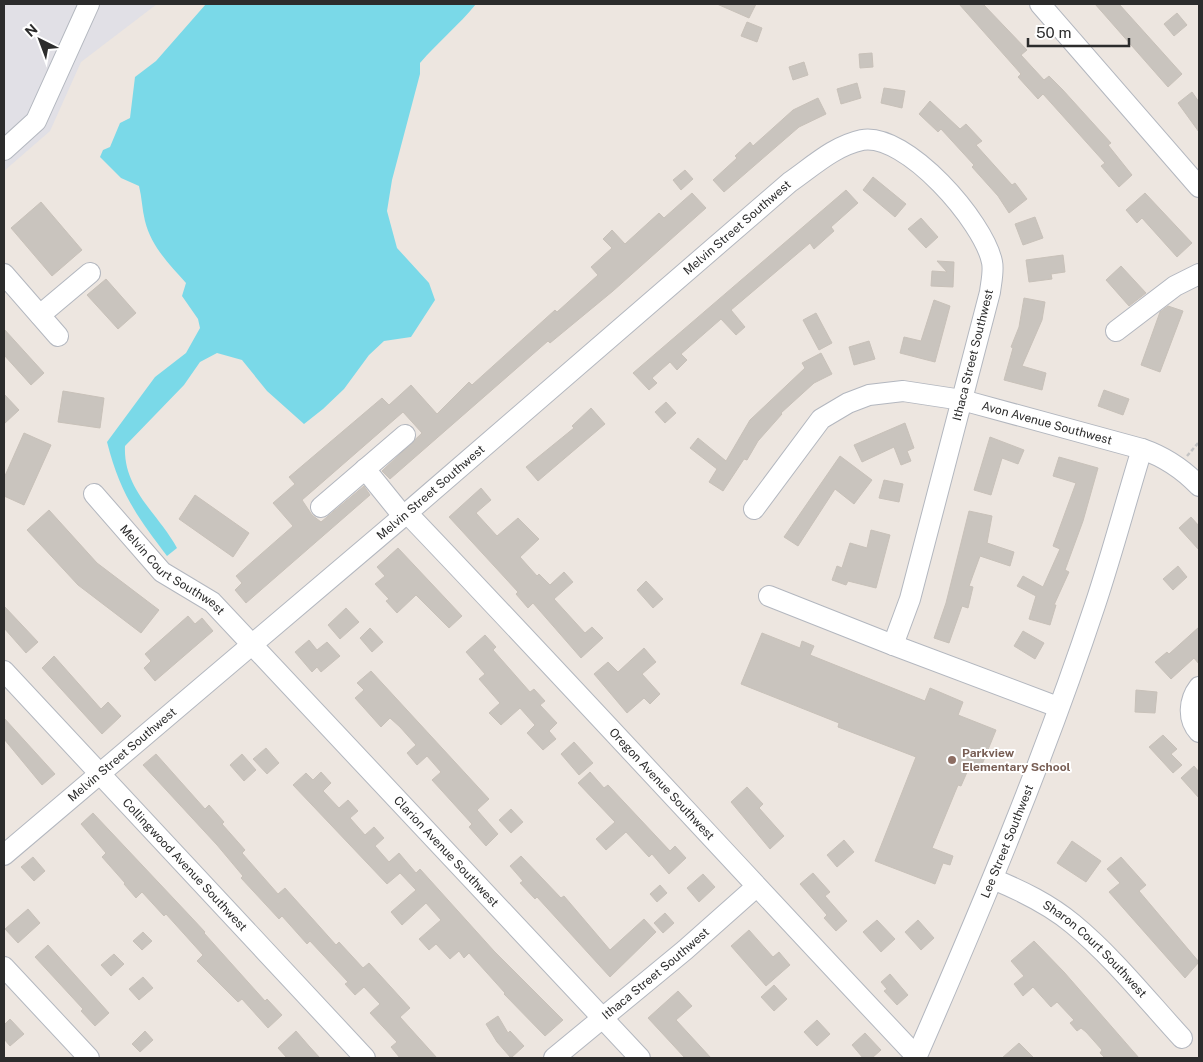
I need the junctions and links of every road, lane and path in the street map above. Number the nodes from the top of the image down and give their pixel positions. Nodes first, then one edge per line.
1 (89, 4) edge
2 (1040, 4) edge
3 (864, 140) joint
4 (4, 150) edge
5 (1199, 187) edge
6 (90, 273) dead end
7 (4, 274) edge
8 (1199, 274) edge
9 (40, 316) junction
10 (1116, 331) dead end
11 (58, 336) dead end
12 (962, 400) junction
13 (405, 435) dead end
14 (1199, 442) edge
15 (1142, 449) junction
16 (1186, 456) dead end
17 (365, 469) junction
18 (1199, 486) edge
19 (94, 494) dead end
20 (321, 507) dead end
21 (754, 509) dead end
22 (405, 515) junction
23 (769, 596) dead end
24 (252, 644) junction
25 (893, 645) junction
26 (4, 671) edge
27 (1199, 687) edge
28 (1058, 707) junction
29 (1199, 732) edge
30 (99, 772) junction
31 (4, 855) edge
32 (993, 879) junction
33 (756, 887) junction
34 (4, 967) edge
35 (602, 1018) junction
36 (1182, 1038) dead end
37 (89, 1058) edge
38 (365, 1058) edge
39 (554, 1058) edge
40 (640, 1058) edge
41 (917, 1058) edge

1 - 4 street
2 - 5 street
3 - 12 street, Ithaca Street Southwest
3 - 22 street, Melvin Street Southwest
6 - 9 street
7 - 9 street
8 - 10 street
9 - 11 street
12 - 15 street, Avon Avenue Southwest
12 - 21 street, Avon Avenue Southwest
12 - 25 street, Ithaca Street Southwest
13 - 17 street
14 - 16 path
15 - 18 street, Avon Avenue Southwest
15 - 28 street, Lee Street Southwest
17 - 20 street
17 - 22 street, Oregon Avenue Southwest
19 - 24 street, Melvin Court Southwest
22 - 24 street, Melvin Street Southwest
22 - 33 street, Oregon Avenue Southwest
23 - 25 street
24 - 30 street, Melvin Street Southwest
24 - 35 street, Clarion Avenue Southwest
25 - 28 street
26 - 30 street, Collingwood Avenue Southwest
27 - 29 street
28 - 32 street, Lee Street Southwest
30 - 31 street, Melvin Street Southwest
30 - 38 street, Collingwood Avenue Southwest
32 - 36 street, Sharon Court Southwest
32 - 41 street, Lee Street Southwest
33 - 35 street, Ithaca Street Southwest
33 - 41 street, Oregon Avenue Southwest
34 - 37 street
35 - 39 street, Ithaca Street Southwest
35 - 40 street, Clarion Avenue Southwest

